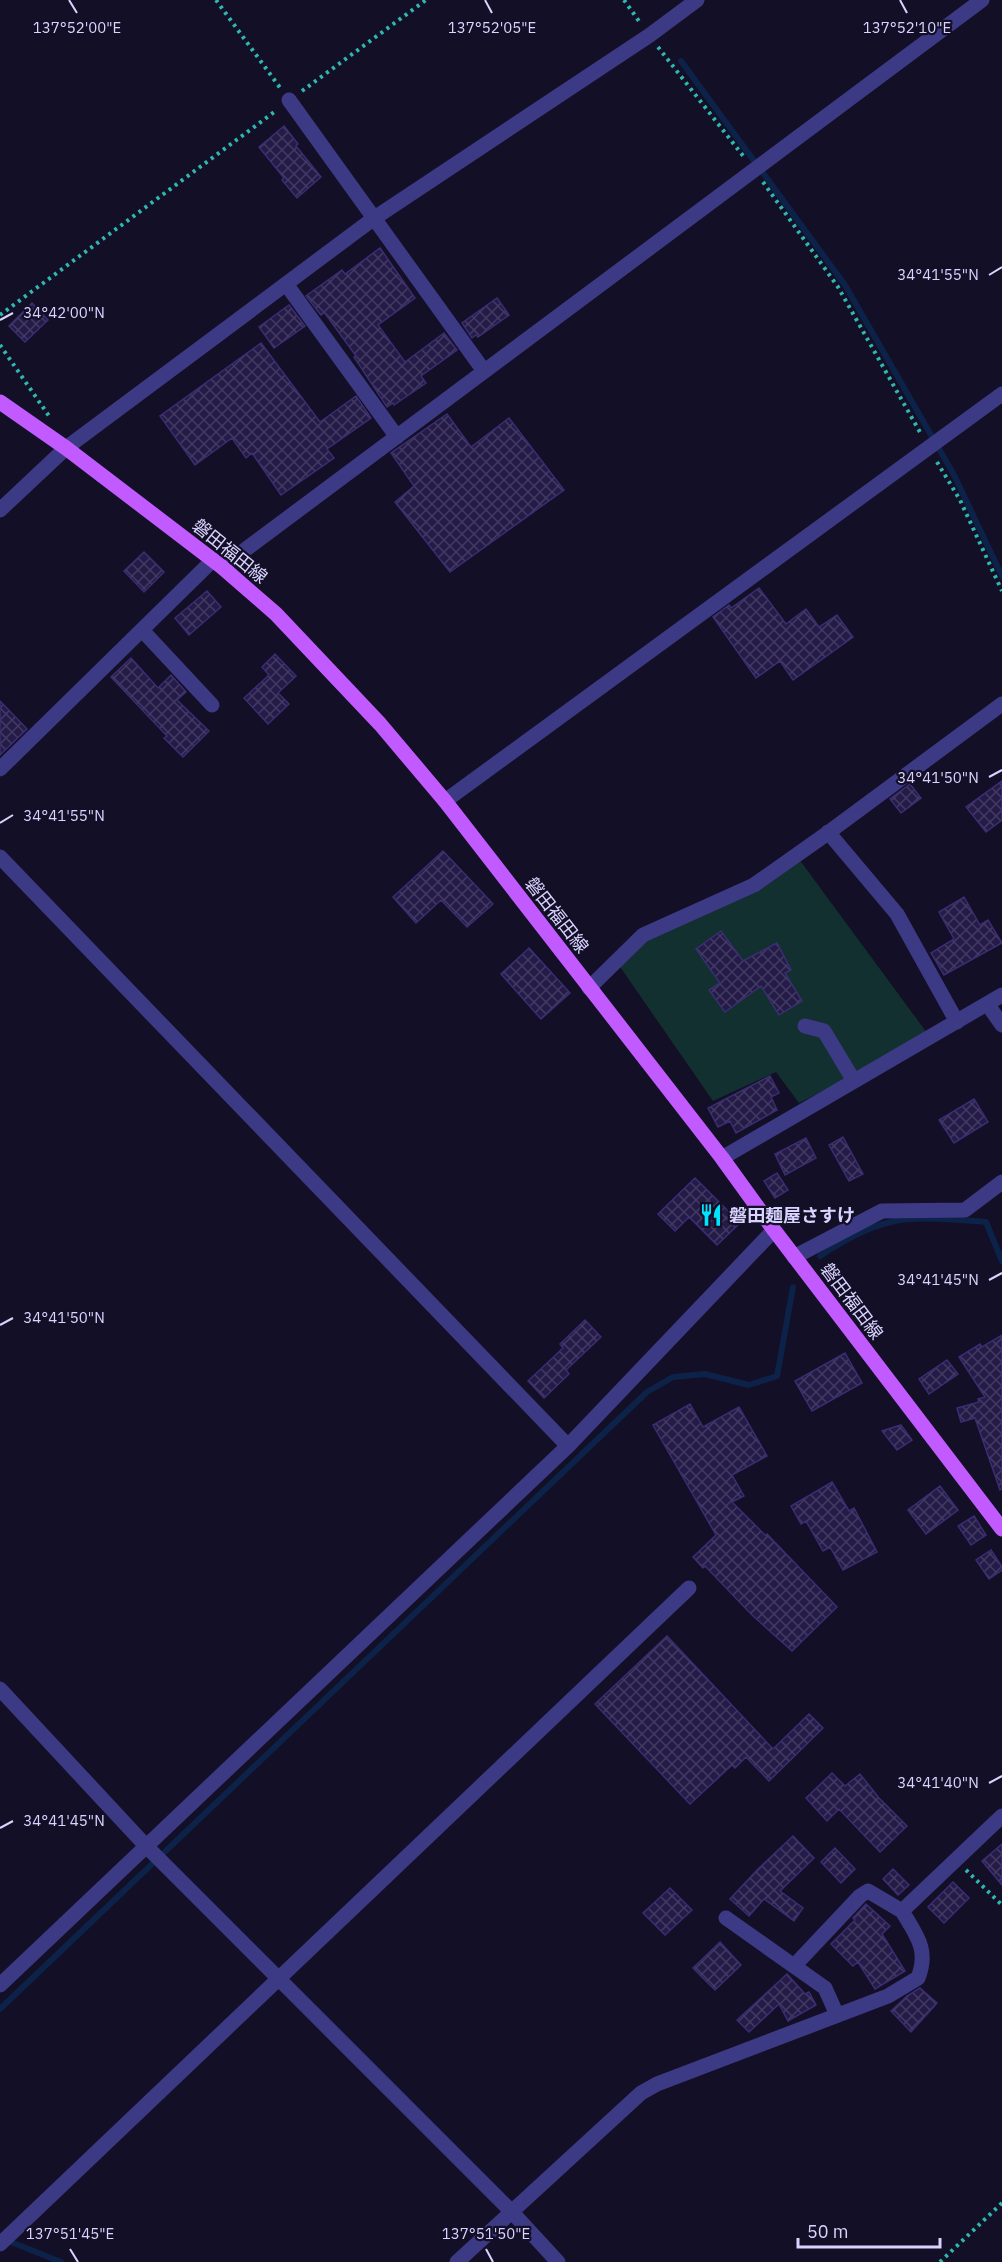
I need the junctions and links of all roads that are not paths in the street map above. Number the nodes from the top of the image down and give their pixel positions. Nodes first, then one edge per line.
1 (697, 0) edge
2 (982, 0) edge
3 (289, 100) road end
4 (373, 219) junction
5 (286, 284) junction
6 (484, 371) junction
7 (1002, 394) edge
8 (0, 402) edge
9 (397, 437) junction
10 (66, 448) junction
11 (0, 510) edge
12 (218, 563) junction
13 (142, 630) junction
14 (1002, 704) edge
15 (212, 705) dead end
16 (0, 769) edge
17 (445, 801) junction
18 (828, 832) junction
19 (0, 857) edge
20 (589, 988) junction
21 (1002, 995) edge
22 (988, 1005) junction
23 (957, 1022) junction
24 (1002, 1025) edge
25 (806, 1026) dead end
26 (854, 1081) junction
27 (722, 1158) junction
28 (1002, 1182) edge
29 (774, 1230) junction
30 (794, 1257) junction
31 (568, 1446) junction
32 (997, 1514) edge
33 (1002, 1529) edge
34 (688, 1587) dead end
35 (0, 1689) edge
36 (1002, 1816) edge
37 (146, 1846) junction
38 (902, 1911) junction
39 (726, 1918) dead end
40 (794, 1966) junction
41 (279, 1980) junction
42 (0, 1985) edge
43 (837, 2016) junction
44 (511, 2211) junction
45 (0, 2244) edge
46 (457, 2262) edge
47 (558, 2262) edge

1 - 4 street
2 - 6 street
3 - 4 street
4 - 5 street
4 - 6 street
5 - 9 street
5 - 10 street
6 - 9 street
7 - 17 street
8 - 10 main road, 磐田福田線
9 - 12 street
10 - 11 street
10 - 12 main road, 磐田福田線
12 - 13 street
12 - 17 main road, 磐田福田線
13 - 15 street
13 - 16 street
14 - 18 street
17 - 20 main road, 磐田福田線
18 - 20 street
18 - 23 street
19 - 31 street
20 - 27 main road, 磐田福田線
21 - 22 street
22 - 23 street
22 - 24 street
23 - 26 street
25 - 26 street
26 - 27 street
27 - 29 main road, 磐田福田線
28 - 30 street
29 - 30 main road, 磐田福田線
29 - 31 street
30 - 32 main road, 磐田福田線
31 - 37 street
32 - 33 main road, 磐田福田線
34 - 41 street
35 - 37 street
36 - 38 street
37 - 41 street
37 - 42 street
38 - 40 street
38 - 43 street
39 - 40 street
40 - 43 street
41 - 44 street
41 - 45 street
43 - 44 street
44 - 46 street
44 - 47 street

